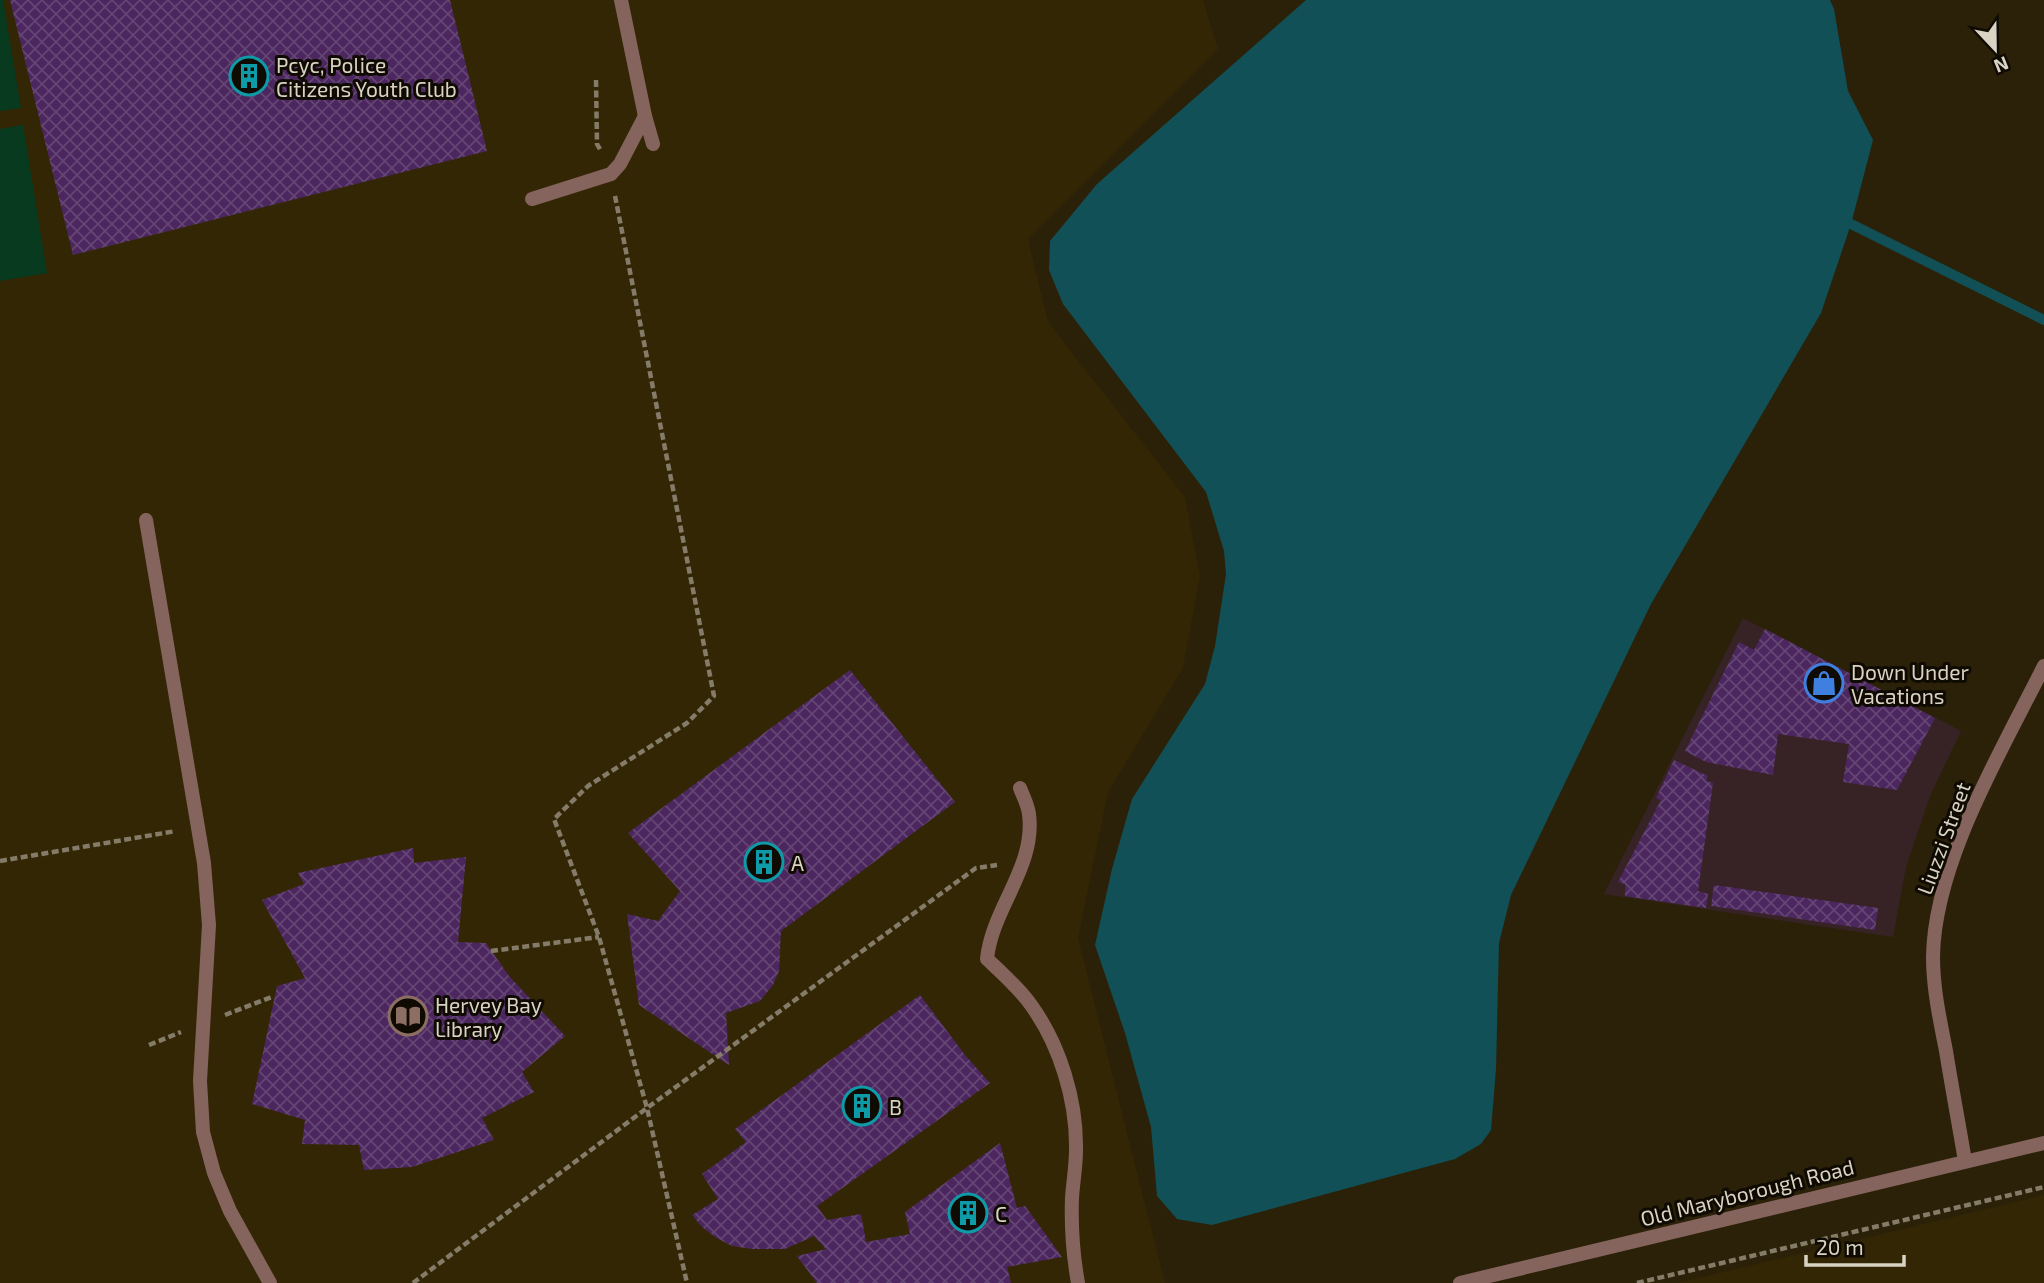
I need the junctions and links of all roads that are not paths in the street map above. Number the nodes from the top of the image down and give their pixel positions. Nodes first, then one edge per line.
1 (621, 0) edge
2 (645, 116) junction
3 (653, 144) dead end
4 (532, 199) dead end
5 (146, 520) dead end
6 (2044, 666) edge
7 (1020, 788) dead end
8 (2044, 1143) edge
9 (1965, 1161) junction
10 (270, 1283) edge
11 (1078, 1283) edge
12 (1460, 1283) edge

1 - 2 street
2 - 3 street
2 - 4 street
5 - 10 street
6 - 9 street, Liuzzi Street
7 - 11 street
8 - 9 street, Old Maryborough Road
9 - 12 street, Old Maryborough Road

